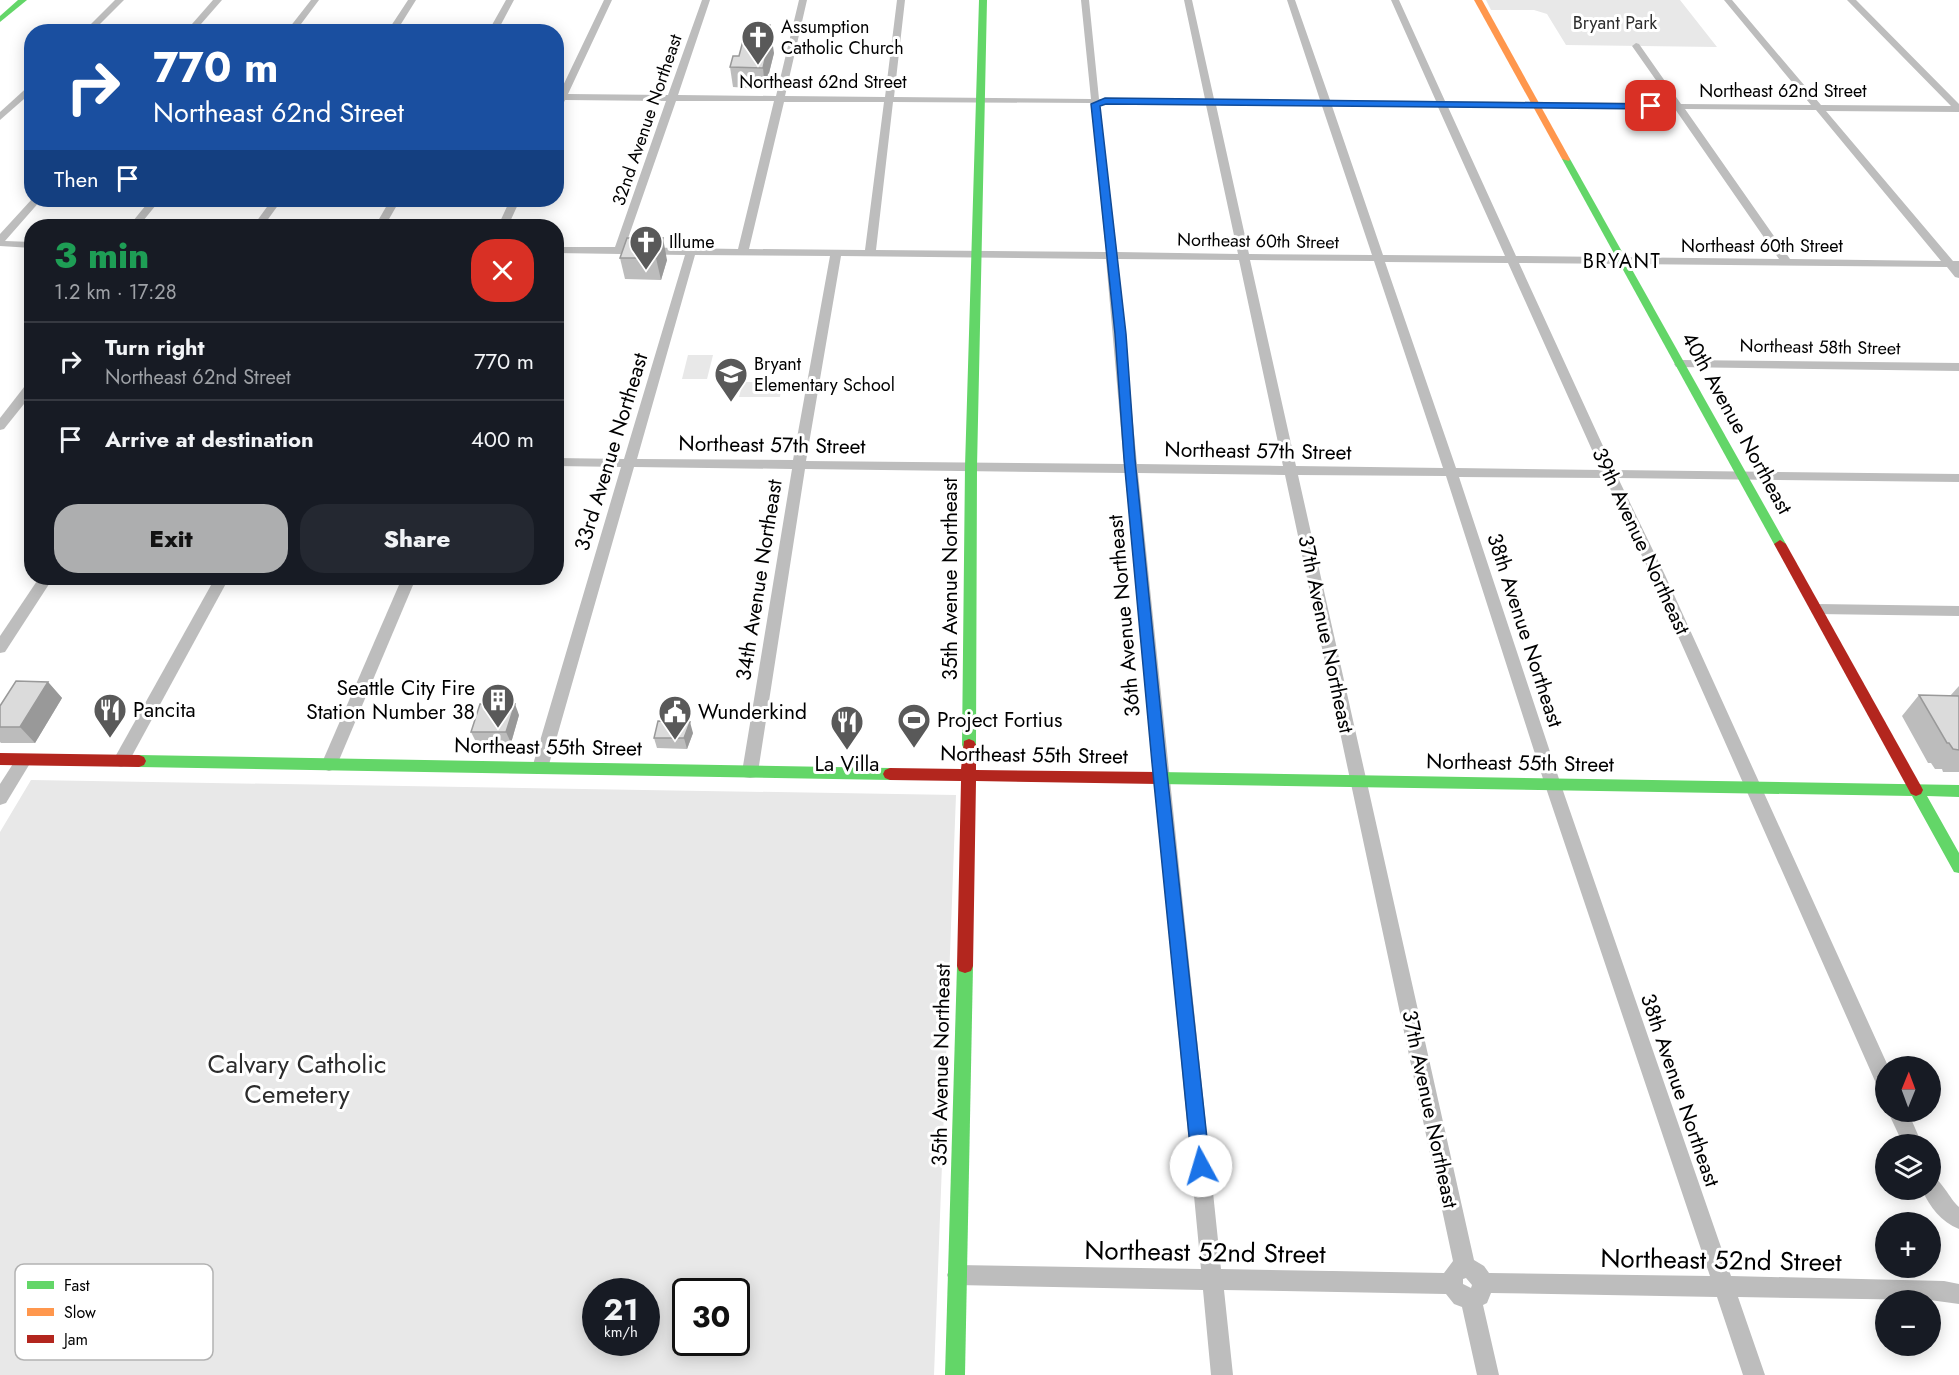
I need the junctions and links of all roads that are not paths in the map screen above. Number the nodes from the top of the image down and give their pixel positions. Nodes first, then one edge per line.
1 (23, 0) edge
2 (120, 0) edge
3 (218, 0) edge
4 (315, 0) edge
5 (412, 0) edge
6 (510, 0) edge
7 (608, 0) edge
8 (706, 0) edge
9 (803, 0) edge
10 (901, 0) edge
11 (982, 0) edge
12 (1085, 0) edge
13 (1188, 0) edge
14 (1291, 0) edge
15 (1395, 0) edge
16 (1478, 0) edge
17 (1728, 0) edge
18 (1851, 0) edge
19 (0, 20) edge
20 (95, 24) edge
21 (196, 24) edge
22 (296, 24) edge
23 (396, 24) edge
24 (496, 24) edge
25 (1636, 46) dead end
26 (564, 87) edge
27 (24, 95) edge
28 (564, 97) edge
29 (671, 98) junction
30 (780, 98) junction
31 (887, 99) junction
32 (980, 99) junction
33 (1095, 101) junction
34 (1212, 102) junction
35 (1326, 103) junction
36 (1442, 104) junction
37 (1536, 106) junction
38 (1679, 107) junction
39 (1818, 108) junction
40 (1959, 109) edge
41 (0, 117) edge
42 (30, 207) edge
43 (149, 207) edge
44 (140, 219) edge
45 (1, 243) edge
46 (24, 244) edge
47 (564, 250) edge
48 (619, 250) junction
49 (691, 251) junction
50 (743, 252) junction
51 (836, 253) junction
52 (870, 254) junction
53 (978, 255) junction
54 (1112, 256) junction
55 (1245, 258) junction
56 (1379, 259) junction
57 (1512, 259) junction
58 (1622, 261) junction
59 (1787, 262) junction
60 (1954, 264) edge
61 (1959, 275) edge
62 (1680, 364) junction
63 (1959, 367) edge
64 (24, 395) edge
65 (0, 426) edge
66 (564, 462) edge
67 (628, 463) junction
68 (799, 465) junction
69 (972, 467) junction
70 (1131, 469) junction
71 (1291, 470) junction
72 (1451, 473) junction
73 (1612, 475) junction
74 (1744, 476) junction
75 (1959, 478) edge
76 (41, 585) edge
77 (218, 585) edge
78 (406, 585) edge
79 (1817, 609) junction
80 (1959, 611) edge
81 (0, 648) edge
82 (0, 759) edge
83 (24, 760) junction
84 (121, 761) junction
85 (328, 765) junction
86 (540, 768) junction
87 (750, 772) junction
88 (969, 775) junction
89 (1160, 778) junction
90 (1359, 782) junction
91 (1553, 785) junction
92 (1754, 788) junction
93 (1917, 790) junction
94 (1959, 791) edge
95 (0, 798) edge
96 (1959, 867) edge
97 (1875, 1059) edge
98 (1938, 1200) edge
99 (1959, 1219) edge
100 (957, 1275) junction
101 (1458, 1276) junction
102 (1214, 1281) junction
103 (1725, 1287) junction
104 (1477, 1292) junction
105 (1959, 1294) edge
106 (955, 1375) edge
107 (1222, 1375) edge
108 (1488, 1375) edge
109 (1754, 1375) edge

1 - 19 main road
2 - 20 street
3 - 21 street
4 - 22 street
5 - 23 street
6 - 24 street
7 - 26 street
8 - 29 street, 32nd Avenue Northeast
9 - 30 street
10 - 31 street
11 - 32 main road, 35th Avenue Northeast
12 - 33 street, 36th Avenue Northeast
13 - 34 street, 37th Avenue Northeast
14 - 35 street, 38th Avenue Northeast
15 - 36 street, 39th Avenue Northeast
16 - 37 main road, 40th Avenue Northeast
17 - 39 street
18 - 40 street
25 - 38 street
27 - 41 street
28 - 29 street, Northeast 62nd Street
29 - 30 street, Northeast 62nd Street
29 - 48 street, 32nd Avenue Northeast
30 - 31 street, Northeast 62nd Street
30 - 50 street
31 - 32 street, Northeast 62nd Street
31 - 52 street
32 - 33 street, Northeast 62nd Street
32 - 53 main road, 35th Avenue Northeast
33 - 34 street, Northeast 62nd Street
33 - 54 street, 36th Avenue Northeast
34 - 35 street, Northeast 62nd Street
34 - 55 street, 37th Avenue Northeast
35 - 36 street, Northeast 62nd Street
35 - 56 street, 38th Avenue Northeast
36 - 37 street, Northeast 62nd Street
36 - 57 street, 39th Avenue Northeast
37 - 38 street, Northeast 62nd Street
37 - 58 main road, 40th Avenue Northeast
38 - 39 street, Northeast 62nd Street
38 - 59 street
39 - 40 street, Northeast 62nd Street
39 - 60 street
42 - 45 street
43 - 44 street
45 - 46 street
47 - 48 street, Northeast 60th Street
48 - 49 street, Northeast 60th Street
49 - 50 street, Northeast 60th Street
49 - 67 street, 33rd Avenue Northeast
50 - 51 street, Northeast 60th Street
51 - 52 street, Northeast 60th Street
51 - 68 street, 34th Avenue Northeast
52 - 53 street, Northeast 60th Street
53 - 54 street, Northeast 60th Street
53 - 69 main road, 35th Avenue Northeast
54 - 55 street, Northeast 60th Street
54 - 70 street, 36th Avenue Northeast
55 - 56 street, Northeast 60th Street
55 - 71 street, 37th Avenue Northeast
56 - 57 street, Northeast 60th Street
56 - 72 street, 38th Avenue Northeast
57 - 58 street, Northeast 60th Street
57 - 73 street, 39th Avenue Northeast
58 - 59 street, Northeast 60th Street
58 - 62 main road, 40th Avenue Northeast
59 - 60 street, Northeast 60th Street
60 - 61 street
62 - 63 street, Northeast 58th Street
62 - 74 main road, 40th Avenue Northeast
64 - 65 street
66 - 67 street, Northeast 57th Street
67 - 68 street, Northeast 57th Street
67 - 86 street, 33rd Avenue Northeast
68 - 69 street, Northeast 57th Street
68 - 87 street, 34th Avenue Northeast
69 - 70 street, Northeast 57th Street
69 - 88 main road, 35th Avenue Northeast
70 - 71 street, Northeast 57th Street
70 - 89 street, 36th Avenue Northeast
71 - 72 street, Northeast 57th Street
71 - 90 street, 37th Avenue Northeast
72 - 73 street, Northeast 57th Street
72 - 91 street, 38th Avenue Northeast
73 - 74 street, Northeast 57th Street
73 - 92 street, 39th Avenue Northeast
74 - 75 street, Northeast 57th Street
74 - 79 main road, 40th Avenue Northeast
76 - 81 street
77 - 84 street
78 - 85 street
79 - 80 street
79 - 93 main road, 40th Avenue Northeast
82 - 83 main road, Northeast 55th Street
83 - 84 main road, Northeast 55th Street
83 - 95 street
84 - 85 main road, Northeast 55th Street
85 - 86 main road, Northeast 55th Street
86 - 87 main road, Northeast 55th Street
87 - 88 main road, Northeast 55th Street
88 - 89 main road, Northeast 55th Street
88 - 100 main road, 35th Avenue Northeast
89 - 90 main road, Northeast 55th Street
89 - 102 street, 36th Avenue Northeast
90 - 91 main road, Northeast 55th Street
90 - 101 street, 37th Avenue Northeast
91 - 92 main road, Northeast 55th Street
91 - 103 street, 38th Avenue Northeast
92 - 93 main road, Northeast 55th Street
92 - 97 street, 39th Avenue Northeast
93 - 94 main road, Northeast 55th Street
93 - 96 main road, 40th Avenue Northeast
98 - 99 street
100 - 102 street, Northeast 52nd Street
100 - 106 main road, 35th Avenue Northeast
101 - 102 street, Northeast 52nd Street
101 - 104 street
102 - 107 street, 36th Avenue Northeast
103 - 104 street, Northeast 52nd Street
103 - 105 street, Northeast 52nd Street
103 - 109 street, 38th Avenue Northeast
104 - 108 street

